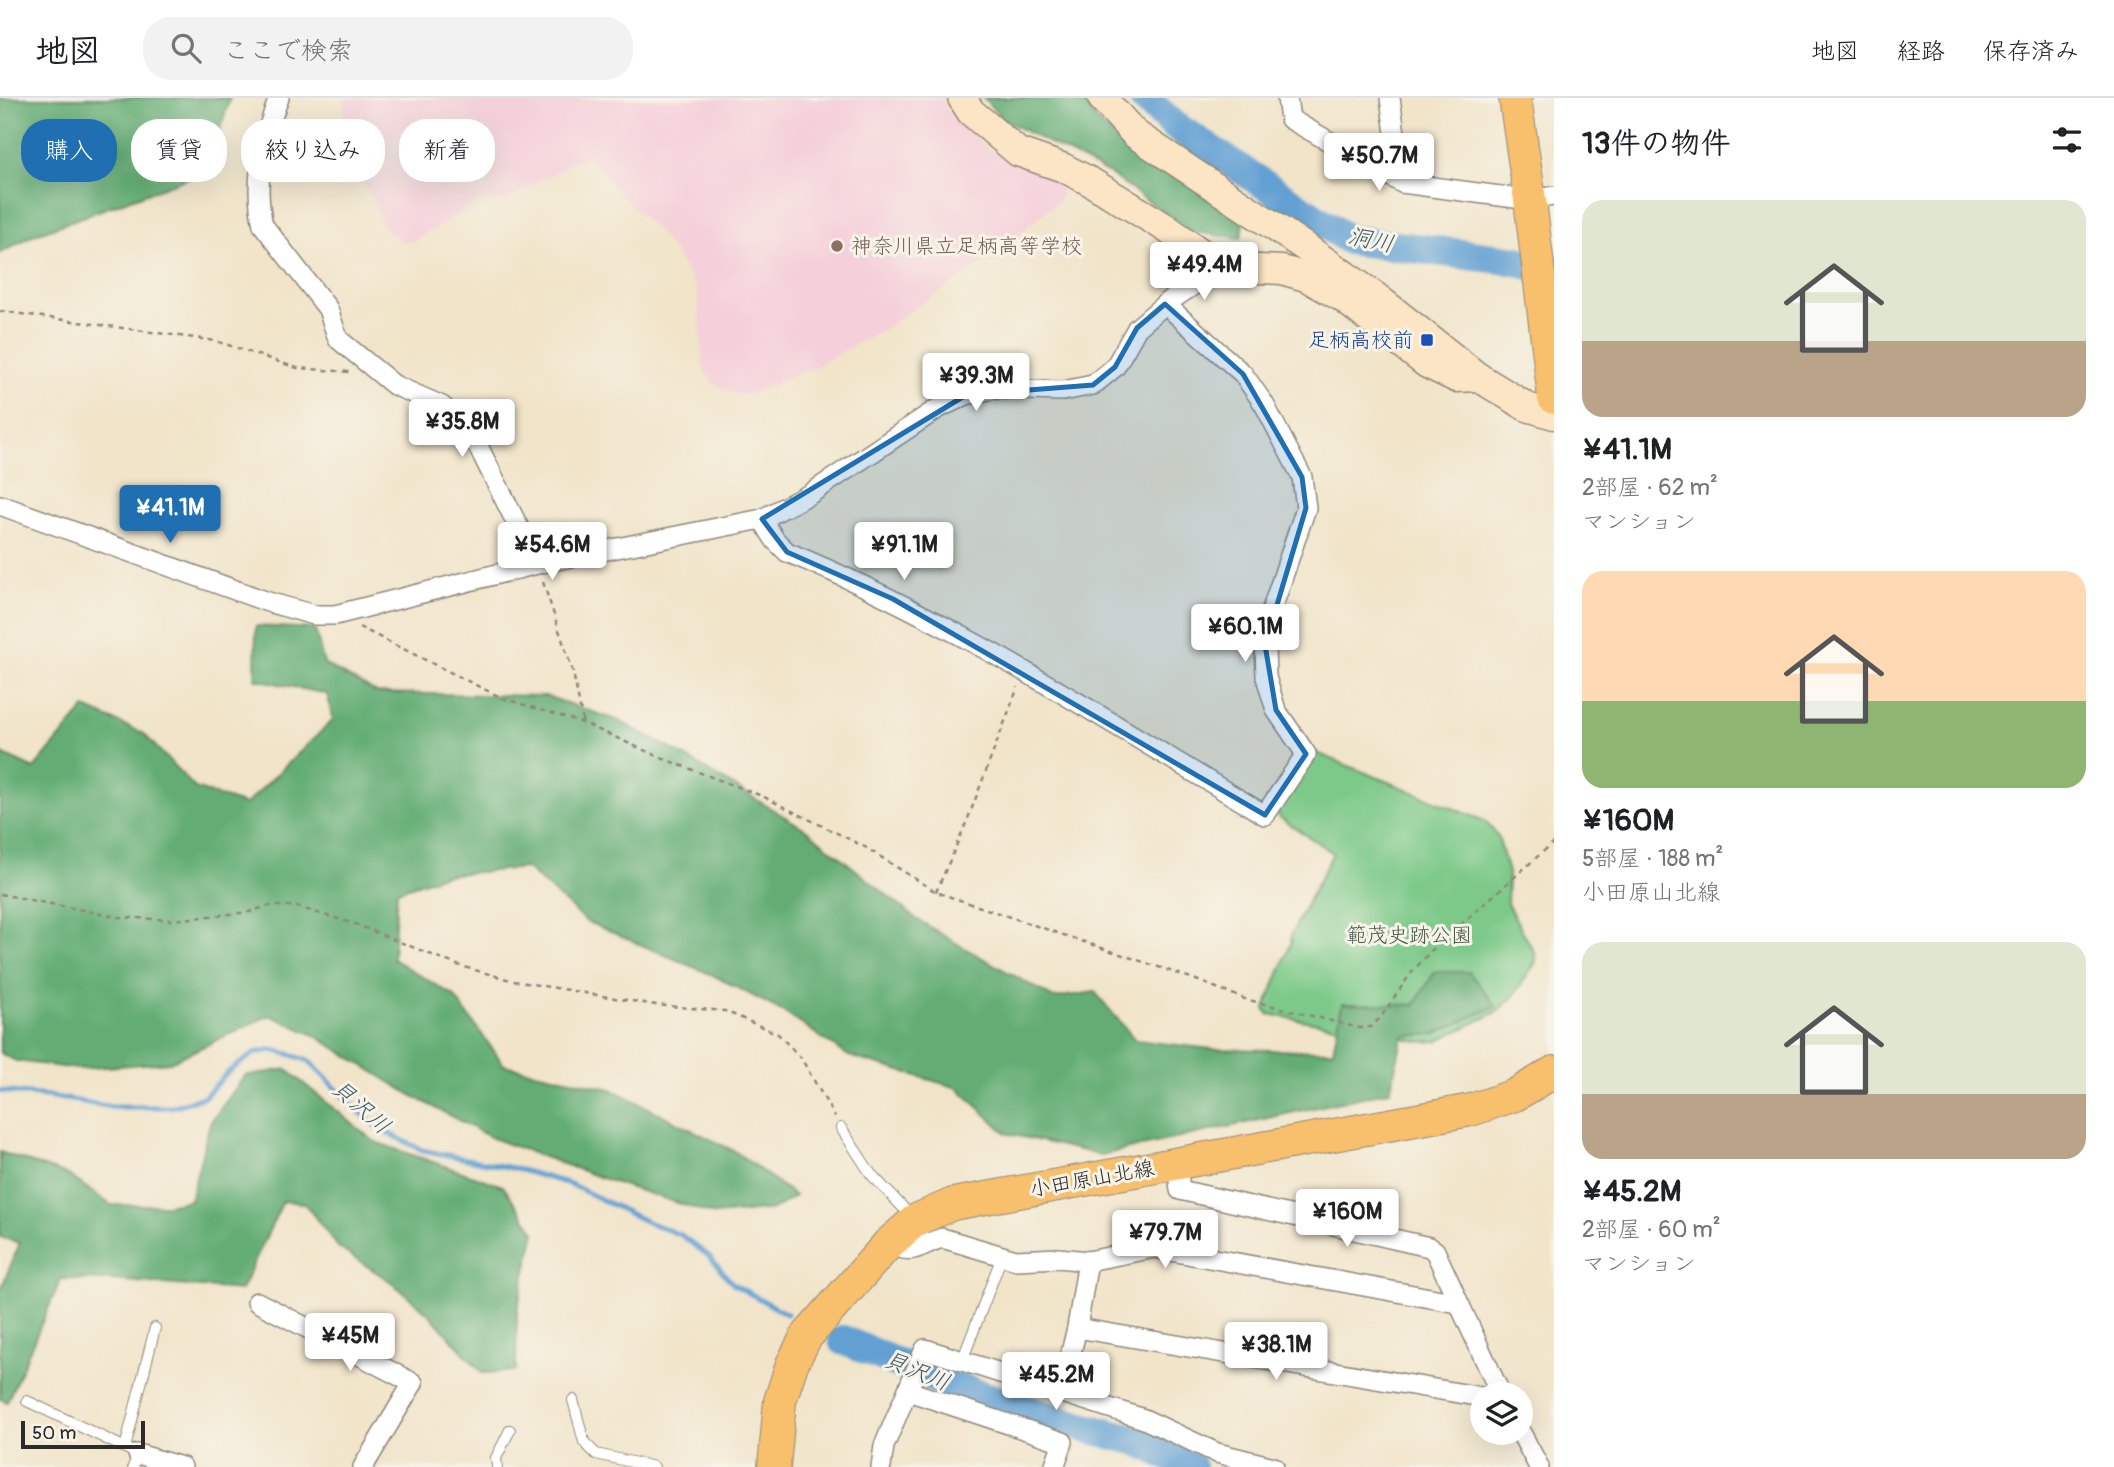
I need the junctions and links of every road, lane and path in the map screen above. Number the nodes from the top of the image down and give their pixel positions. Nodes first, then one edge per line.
1 (279, 98) edge
2 (962, 98) edge
3 (1102, 98) edge
4 (1287, 98) edge
5 (1390, 98) edge
6 (1515, 98) edge
7 (1402, 183) junction
8 (1538, 201) edge
9 (1221, 267) junction
10 (1165, 304) junction
11 (0, 310) edge
12 (374, 369) junction
13 (1478, 377) junction
14 (1554, 398) edge
15 (1554, 415) edge
16 (0, 505) edge
17 (762, 519) junction
18 (537, 564) junction
19 (335, 615) junction
20 (1023, 672) junction
21 (583, 723) junction
22 (1554, 842) edge
23 (936, 892) junction
24 (0, 894) edge
25 (1554, 1072) edge
26 (841, 1128) joint
27 (1177, 1164) junction
28 (916, 1220) junction
29 (888, 1244) junction
30 (1002, 1256) junction
31 (1088, 1261) junction
32 (257, 1302) dead end
33 (1458, 1303) junction
34 (155, 1328) dead end
35 (1077, 1328) junction
36 (962, 1361) junction
37 (1495, 1382) edge
38 (908, 1391) junction
39 (1061, 1393) junction
40 (1470, 1395) edge
41 (573, 1400) dead end
42 (27, 1401) dead end
43 (510, 1430) dead end
44 (1527, 1445) edge
45 (132, 1457) edge
46 (182, 1467) edge
47 (363, 1467) edge
48 (496, 1467) edge
49 (654, 1467) edge
50 (774, 1467) edge
51 (881, 1467) edge
52 (1054, 1467) edge
53 (1274, 1467) edge
54 (1539, 1467) edge

1 - 12 street
2 - 9 street
3 - 13 street
4 - 7 street
5 - 7 street
6 - 8 main road
7 - 8 street
8 - 14 main road
9 - 10 street
9 - 13 street
10 - 17 street
10 - 20 street
11 - 12 path
12 - 18 street
13 - 15 street
16 - 19 street
17 - 18 street
17 - 20 street
18 - 19 street
18 - 21 path
19 - 21 path
20 - 23 path
21 - 23 path
22 - 23 path
24 - 26 path
25 - 27 main road, 小田原山北線
26 - 28 lane
27 - 28 main road, 小田原山北線
27 - 33 street
28 - 29 main road, 小田原山北線
29 - 30 street
29 - 50 main road, 小田原山北線
30 - 31 street
30 - 36 lane
31 - 33 street
31 - 35 street
32 - 47 street
33 - 37 street
34 - 45 lane
35 - 39 street
35 - 40 street
36 - 38 street
36 - 39 street
38 - 51 street
38 - 52 street
39 - 53 street
41 - 49 lane
42 - 45 lane
43 - 48 lane
44 - 54 street
45 - 46 street

